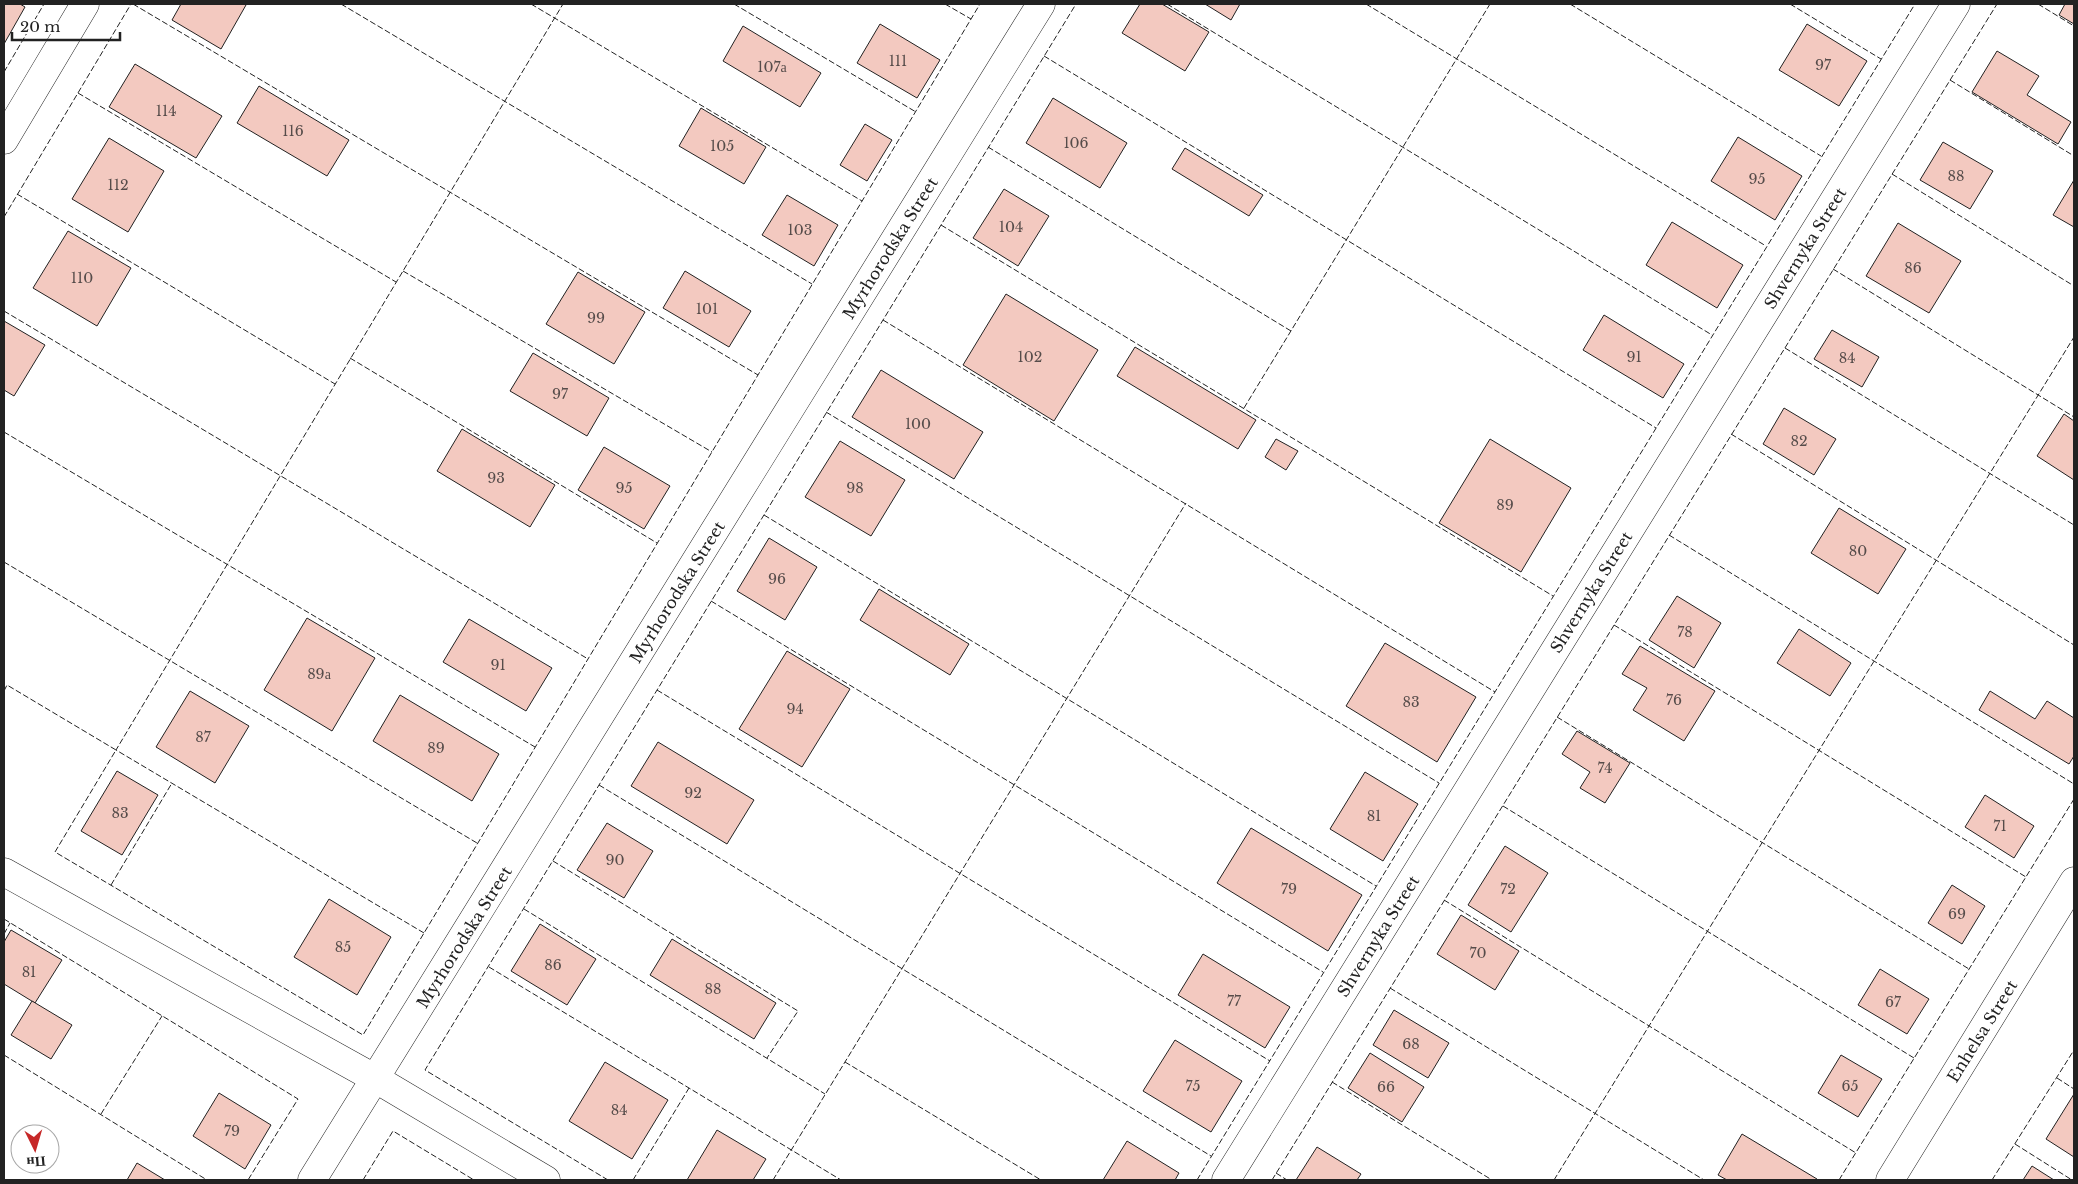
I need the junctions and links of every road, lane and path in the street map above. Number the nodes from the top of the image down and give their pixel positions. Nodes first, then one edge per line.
1 (85, 4) edge
2 (1041, 4) edge
3 (1956, 4) edge
4 (4, 140) edge
5 (4, 872) edge
6 (2074, 881) edge
7 (376, 1079) junction
8 (312, 1180) edge
9 (546, 1180) edge
10 (1226, 1180) edge
11 (1890, 1180) edge

1 - 4 street
2 - 7 street, Myrhorodska Street
3 - 10 street, Shvernyka Street
5 - 7 street
6 - 11 street, Enhelsa Street
7 - 8 street, Myrhorodska Street
7 - 9 street

